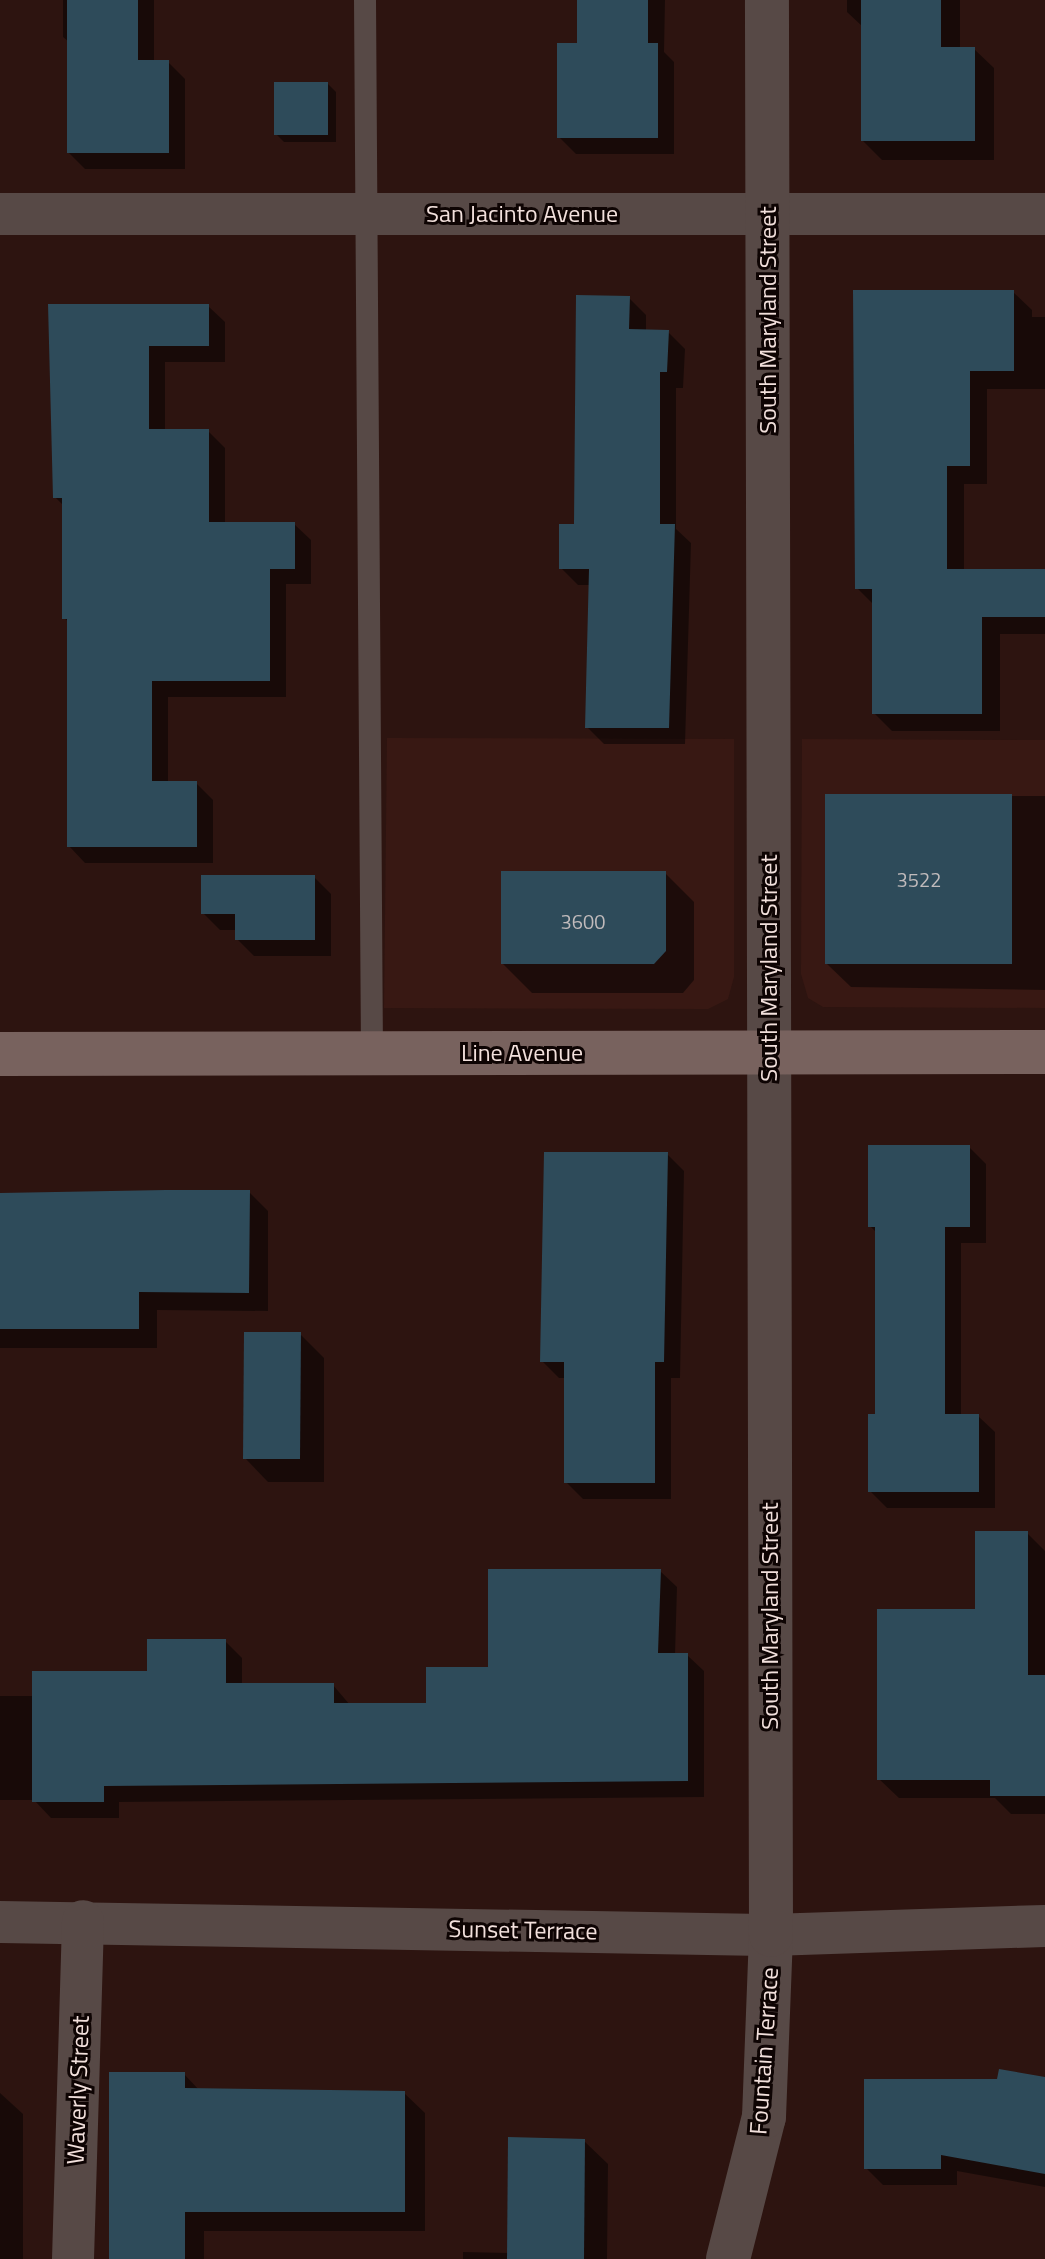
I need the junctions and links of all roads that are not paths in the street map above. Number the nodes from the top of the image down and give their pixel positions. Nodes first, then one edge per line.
1 (365, 0) edge
2 (767, 0) edge
3 (0, 214) edge
4 (369, 214) junction
5 (767, 214) junction
6 (1045, 214) edge
7 (1045, 1052) edge
8 (372, 1053) junction
9 (769, 1053) junction
10 (0, 1054) edge
11 (83, 1921) junction
12 (0, 1922) edge
13 (1041, 1923) edge
14 (771, 1935) junction
15 (73, 2259) edge
16 (728, 2259) edge

1 - 4 lane
2 - 5 street, South Maryland Street
3 - 4 street, San Jacinto Avenue
4 - 5 street, San Jacinto Avenue
4 - 8 lane
5 - 6 street, San Jacinto Avenue
5 - 9 street, South Maryland Street
7 - 9 main road, Line Avenue
8 - 9 main road, Line Avenue
8 - 10 main road, Line Avenue
9 - 14 street, South Maryland Street
11 - 12 street, Sunset Terrace
11 - 14 street, Sunset Terrace
11 - 15 street, Waverly Street
13 - 14 street, Sunset Terrace
14 - 16 street, Fountain Terrace

